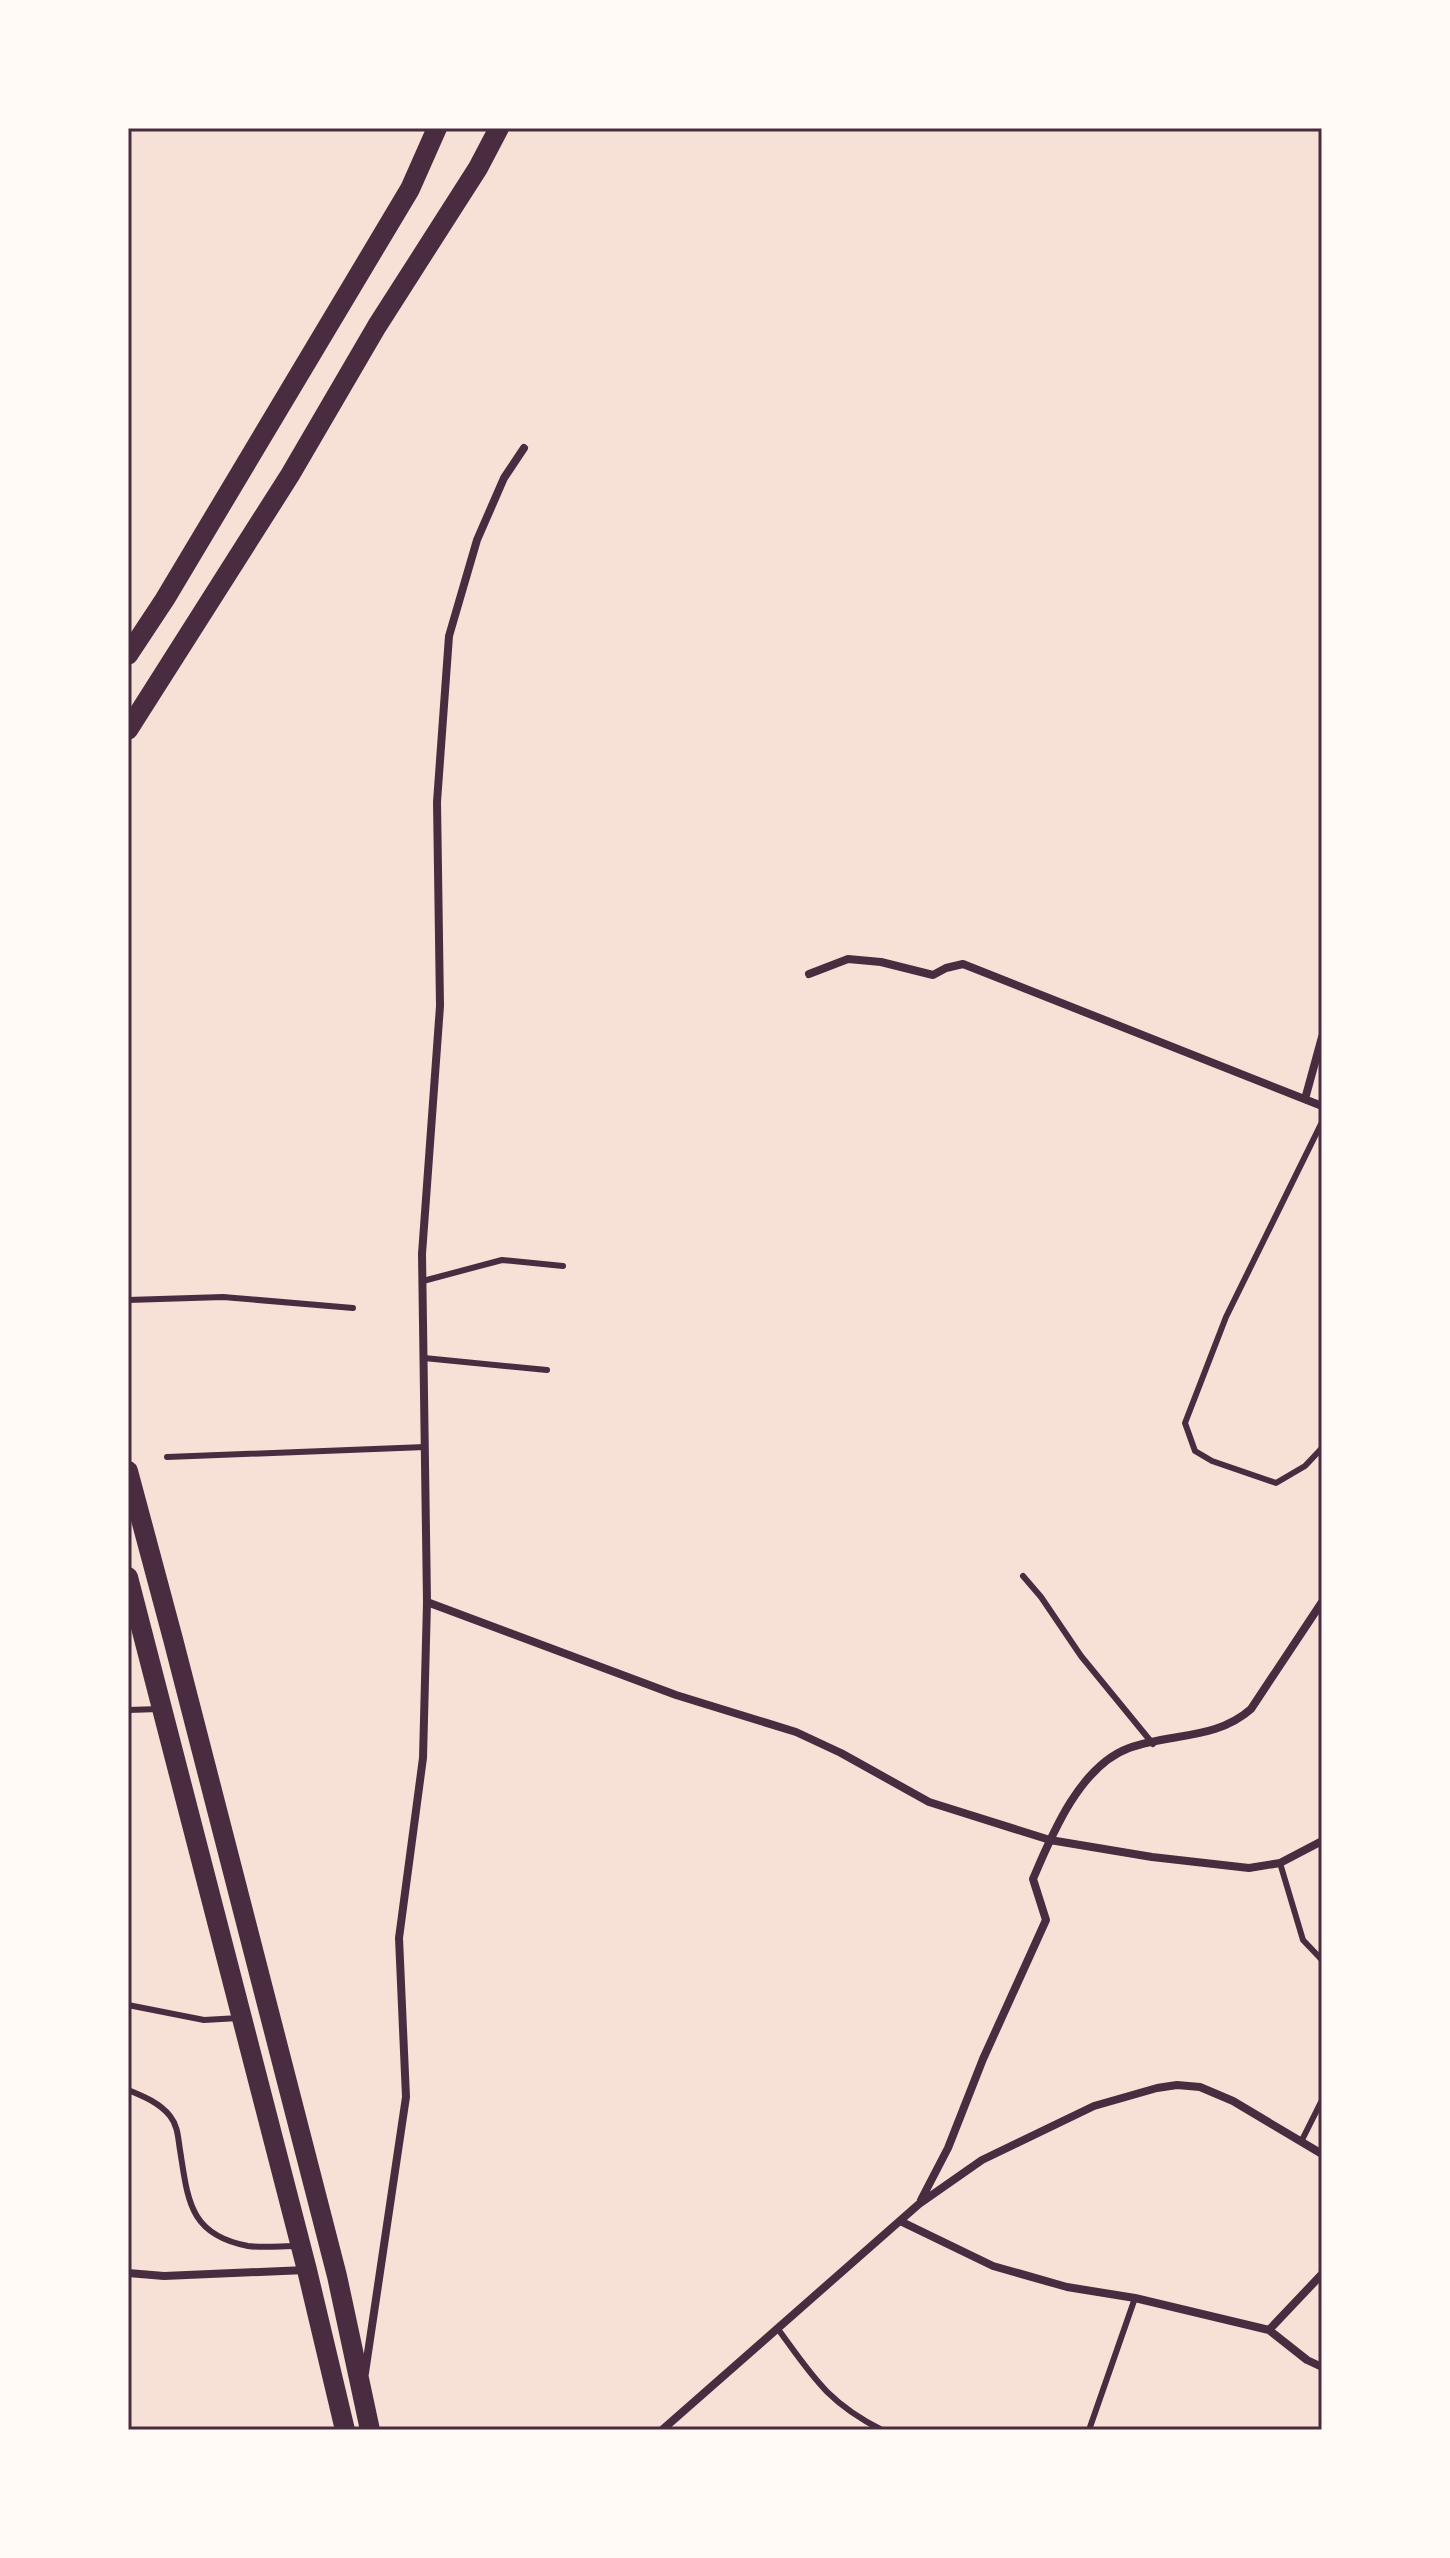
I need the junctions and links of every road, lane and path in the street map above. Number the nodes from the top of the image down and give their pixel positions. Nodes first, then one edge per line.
1 (437, 128) edge
2 (499, 128) edge
3 (524, 448) dead end
4 (128, 655) edge
5 (128, 730) edge
6 (809, 974) dead end
7 (1322, 1037) edge
8 (1305, 1099) junction
9 (1322, 1106) edge
10 (1322, 1122) edge
11 (563, 1266) dead end
12 (423, 1281) junction
13 (128, 1300) edge
14 (353, 1308) dead end
15 (424, 1358) junction
16 (547, 1370) dead end
17 (425, 1447) junction
18 (1322, 1448) edge
19 (167, 1457) dead end
20 (128, 1471) edge
21 (1023, 1576) dead end
22 (128, 1577) edge
23 (427, 1602) junction
24 (1322, 1602) edge
25 (163, 1709) junction
26 (128, 1710) edge
27 (1153, 1744) junction
28 (1050, 1840) junction
29 (1322, 1841) edge
30 (1280, 1863) junction
31 (1322, 1960) edge
32 (128, 2005) edge
33 (242, 2018) junction
34 (128, 2090) edge
35 (1322, 2100) edge
36 (1301, 2142) junction
37 (1322, 2154) edge
38 (919, 2204) junction
39 (900, 2221) junction
40 (301, 2246) junction
41 (307, 2270) junction
42 (128, 2273) edge
43 (1322, 2274) edge
44 (1135, 2298) junction
45 (778, 2329) junction
46 (1269, 2330) junction
47 (1322, 2367) edge
48 (362, 2394) junction
49 (345, 2430) edge
50 (370, 2430) edge
51 (662, 2430) edge
52 (882, 2430) edge
53 (1089, 2430) edge

1 - 4 main road
2 - 5 main road
3 - 12 street
6 - 8 street
7 - 8 street
8 - 9 street
10 - 18 lane
11 - 12 lane
12 - 15 street
13 - 14 lane
15 - 16 lane
15 - 17 street
17 - 19 lane
17 - 23 street
20 - 48 main road
21 - 27 lane
22 - 25 main road
23 - 28 street
23 - 48 street
24 - 27 street
25 - 26 lane
25 - 33 main road
27 - 28 street
28 - 30 street
28 - 38 street
29 - 30 street
30 - 31 lane
32 - 33 lane
33 - 40 main road
34 - 40 lane
35 - 36 lane
36 - 37 street
36 - 38 street
38 - 39 street
39 - 44 street
39 - 45 street
40 - 41 main road
41 - 42 street
41 - 49 main road
43 - 46 street
44 - 46 street
44 - 53 lane
45 - 51 street
45 - 52 lane
46 - 47 street
48 - 50 main road

